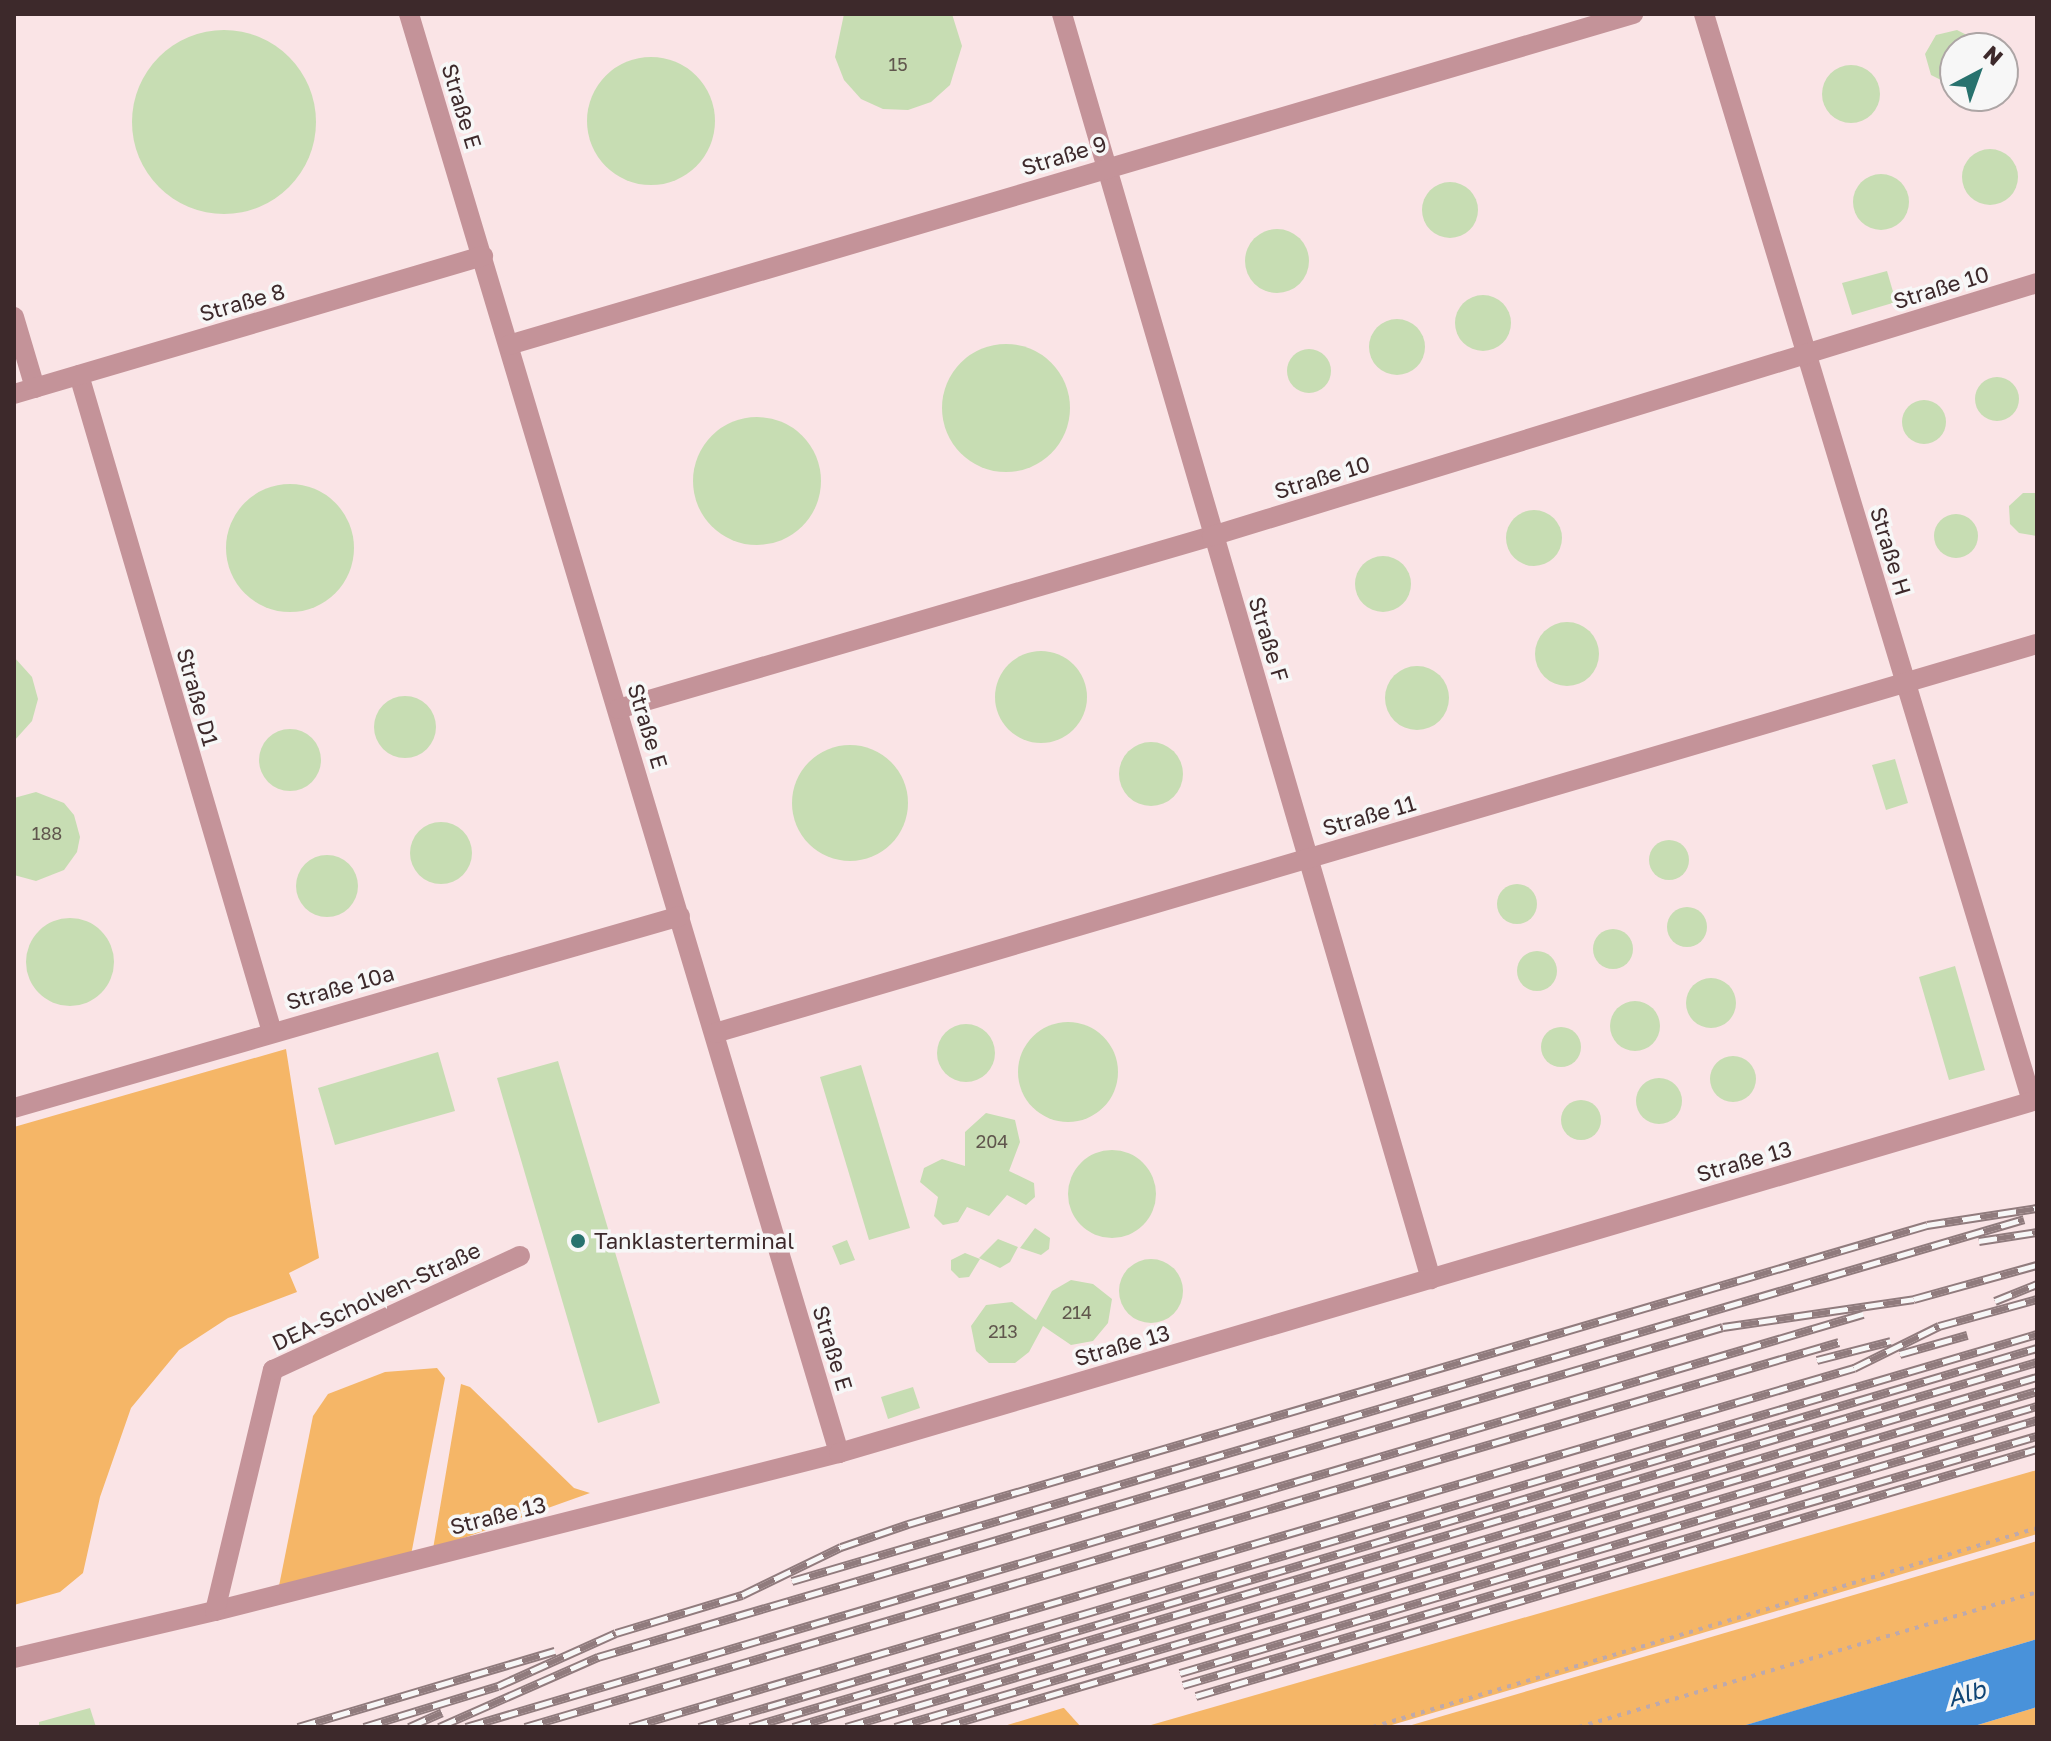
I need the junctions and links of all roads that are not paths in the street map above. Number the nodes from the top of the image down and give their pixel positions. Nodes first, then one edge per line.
1 (410, 14) edge
2 (1062, 14) edge
3 (1633, 14) edge
4 (1704, 14) edge
5 (1108, 167) junction
6 (483, 256) junction
7 (2037, 283) edge
8 (14, 317) edge
9 (509, 345) junction
10 (1807, 354) junction
11 (79, 375) junction
12 (35, 388) junction
13 (14, 394) edge
14 (1212, 536) junction
15 (2037, 644) edge
16 (1906, 683) junction
17 (618, 709) junction
18 (1311, 857) junction
19 (680, 916) junction
20 (272, 1032) junction
21 (715, 1033) junction
22 (2034, 1101) edge
23 (14, 1108) edge
24 (520, 1256) dead end
25 (1431, 1279) junction
26 (839, 1453) junction
27 (215, 1611) junction
28 (14, 1658) edge

1 - 6 lane, Straße E
2 - 5 lane, Straße F
3 - 5 lane, Straße 9
4 - 10 lane, Straße H
5 - 9 lane, Straße 9
5 - 14 lane, Straße F
6 - 9 lane, Straße E
6 - 11 lane, Straße 8
7 - 10 lane, Straße 10
8 - 12 lane
9 - 17 lane, Straße E
10 - 14 lane, Straße 10
10 - 16 lane, Straße H
11 - 12 lane, Straße 8
11 - 20 lane, Straße D1
12 - 13 lane, Straße 8
14 - 17 lane, Straße 10
14 - 18 lane, Straße F
15 - 16 lane, Straße 11
16 - 18 lane, Straße 11
16 - 22 lane, Straße H
17 - 19 lane, Straße E
18 - 21 lane, Straße 11
18 - 25 lane, Straße F
19 - 20 lane, Straße 10a
19 - 21 lane, Straße E
20 - 23 lane, Straße 10a
21 - 26 lane, Straße E
22 - 25 lane, Straße 13
24 - 27 lane, DEA-Scholven-Straße
25 - 26 lane, Straße 13
26 - 27 lane, Straße 13
27 - 28 lane

